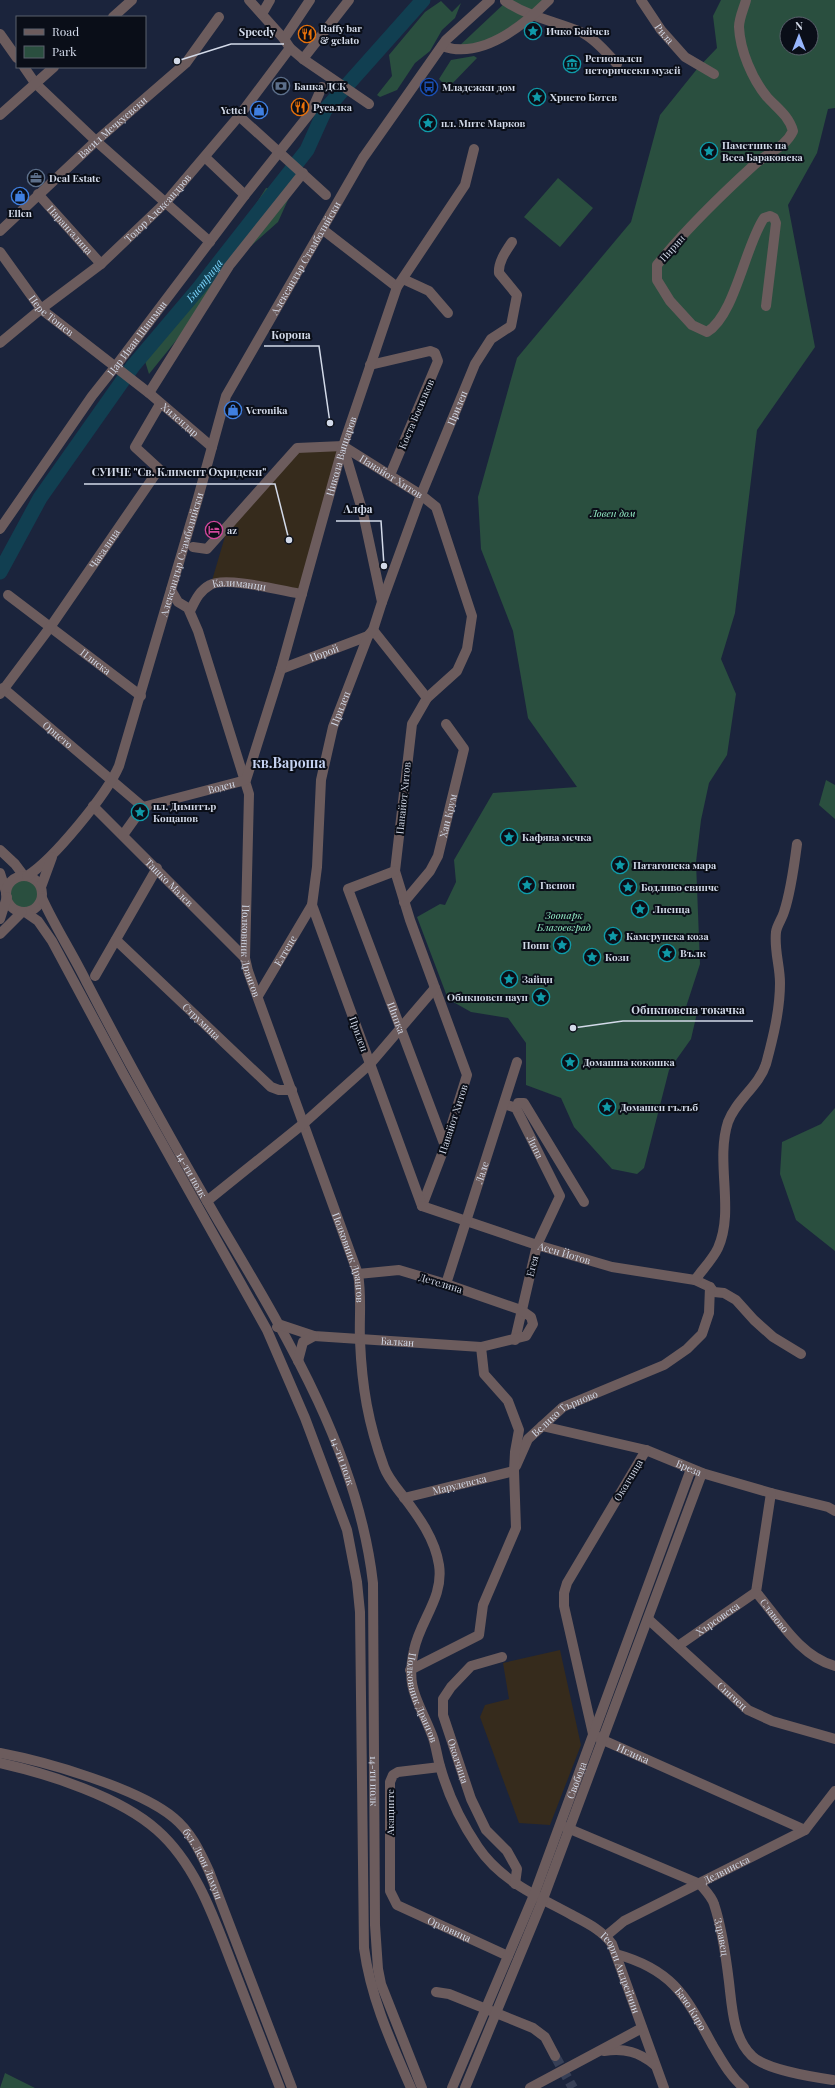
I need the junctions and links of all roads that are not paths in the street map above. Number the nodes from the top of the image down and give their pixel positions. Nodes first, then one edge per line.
1 (132, 0) edge
2 (248, 0) edge
3 (270, 0) edge
4 (310, 0) edge
5 (349, 0) edge
6 (490, 0) edge
7 (549, 0) edge
8 (640, 0) edge
9 (746, 0) edge
10 (505, 2) dead end
11 (262, 14) junction
12 (534, 15) junction
13 (114, 16) edge
14 (219, 17) dead end
15 (0, 34) edge
16 (284, 38) junction
17 (442, 46) junction
18 (290, 48) junction
19 (16, 57) edge
20 (303, 60) junction
21 (617, 64) dead end
22 (25, 68) edge
23 (53, 68) edge
24 (714, 74) dead end
25 (35, 83) junction
26 (322, 87) dead end
27 (369, 104) dead end
28 (0, 115) edge
29 (239, 116) junction
30 (96, 141) junction
31 (474, 149) dead end
32 (280, 152) junction
33 (205, 157) junction
34 (303, 173) junction
35 (38, 194) junction
36 (245, 195) junction
37 (326, 195) dead end
38 (166, 202) junction
39 (322, 229) junction
40 (0, 231) edge
41 (210, 242) junction
42 (512, 242) dead end
43 (0, 252) edge
44 (101, 264) junction
45 (400, 283) junction
46 (766, 306) dead end
47 (41, 309) junction
48 (448, 313) dead end
49 (0, 343) edge
50 (370, 365) junction
51 (115, 368) junction
52 (149, 394) junction
53 (160, 404) junction
54 (343, 446) junction
55 (212, 447) junction
56 (390, 475) junction
57 (422, 495) junction
58 (0, 529) edge
59 (193, 547) dead end
60 (171, 590) junction
61 (8, 594) dead end
62 (302, 594) junction
63 (382, 602) junction
64 (190, 611) junction
65 (51, 626) junction
66 (371, 633) junction
67 (281, 669) junction
68 (2, 691) edge
69 (141, 696) junction
70 (427, 698) junction
71 (446, 724) dead end
72 (246, 780) junction
73 (113, 781) junction
74 (93, 806) junction
75 (144, 807) junction
76 (123, 835) junction
77 (797, 844) dead end
78 (0, 850) edge
79 (54, 854) junction
80 (157, 868) junction
81 (395, 871) junction
82 (0, 873) edge
83 (26, 876) junction
84 (41, 887) junction
85 (6, 894) junction
86 (42, 898) junction
87 (404, 902) junction
88 (312, 905) junction
89 (24, 912) junction
90 (0, 919) edge
91 (0, 934) edge
92 (116, 940) junction
93 (245, 958) junction
94 (95, 976) dead end
95 (435, 988) junction
96 (258, 996) junction
97 (400, 1027) junction
98 (517, 1062) dead end
99 (370, 1064) junction
100 (292, 1090) junction
101 (504, 1104) junction
102 (516, 1108) junction
103 (303, 1124) junction
104 (445, 1146) junction
105 (560, 1196) joint
106 (207, 1201) junction
107 (584, 1202) dead end
108 (422, 1206) junction
109 (466, 1221) junction
110 (537, 1245) junction
111 (358, 1274) junction
112 (695, 1280) junction
113 (446, 1284) junction
114 (710, 1287) junction
115 (521, 1310) junction
116 (281, 1325) junction
117 (267, 1330) junction
118 (314, 1336) junction
119 (360, 1339) junction
120 (515, 1340) junction
121 (481, 1347) junction
122 (801, 1354) dead end
123 (298, 1361) junction
124 (542, 1426) junction
125 (646, 1450) junction
126 (691, 1469) junction
127 (514, 1471) junction
128 (702, 1473) junction
129 (771, 1493) junction
130 (404, 1498) junction
131 (835, 1511) edge
132 (756, 1592) junction
133 (648, 1619) junction
134 (678, 1646) junction
135 (502, 1657) dead end
136 (835, 1666) edge
137 (410, 1670) junction
138 (593, 1734) junction
139 (835, 1739) edge
140 (603, 1740) junction
141 (0, 1753) edge
142 (0, 1763) edge
143 (440, 1767) junction
144 (835, 1791) edge
145 (560, 1825) junction
146 (570, 1829) junction
147 (805, 1830) junction
148 (515, 1884) junction
149 (700, 1884) junction
150 (534, 1895) junction
151 (393, 1899) joint
152 (543, 1899) junction
153 (606, 1936) junction
154 (616, 1954) junction
155 (508, 1956) junction
156 (436, 1992) dead end
157 (486, 2009) junction
158 (496, 2013) junction
159 (642, 2028) junction
160 (596, 2052) junction
161 (555, 2056) tunnel mouth
162 (655, 2065) junction
163 (831, 2081) edge
164 (419, 2087) edge
165 (280, 2088) edge
166 (292, 2088) edge
167 (452, 2088) edge
168 (465, 2088) edge
169 (530, 2088) edge
170 (664, 2088) edge
171 (744, 2088) edge

1 - 13 street
2 - 11 street
3 - 11 street
4 - 16 street
5 - 20 street
6 - 17 street, Александър Стамболийски
7 - 12 street
8 - 24 street, Рила
9 - 46 street, Пирин
10 - 12 street
11 - 16 street
12 - 17 street
12 - 21 street
14 - 30 street, Васил Мечкуевски
15 - 19 street
16 - 18 street
17 - 39 street, Александър Стамболийски
18 - 20 street
18 - 29 street, Тодор Александров
20 - 27 street
22 - 25 street
23 - 25 street
25 - 28 street
25 - 30 street
26 - 32 street, Цар Иван Шишман
29 - 32 street
29 - 33 street, Тодор Александров
30 - 35 street, Васил Мечкуевски
30 - 38 street
31 - 45 street, Никола Вапцаров
32 - 34 street
32 - 36 street, Цар Иван Шишман
33 - 36 street
33 - 38 street, Тодор Александров
34 - 37 street
34 - 52 street
35 - 40 street, Васил Мечкуевски
35 - 44 street, Парангалица
36 - 41 street, Цар Иван Шишман
38 - 41 street
38 - 44 street, Тодор Александров
39 - 45 street
39 - 55 street, Александър Стамболийски
41 - 51 street, Цар Иван Шишман
42 - 57 street, Прилеп
43 - 47 street, Пере Тошев
44 - 47 street, Тодор Александров
45 - 48 street
45 - 50 street, Никола Вапцаров
47 - 49 street, Тодор Александров
47 - 51 street, Пере Тошев
50 - 54 street, Никола Вапцаров
50 - 56 street, Коста Босилков
51 - 52 street, Пере Тошев
51 - 58 street, Цар Иван Шишман
52 - 53 street, Хилендар
53 - 55 street, Хилендар
53 - 65 street, Чакалица
54 - 56 street, Панайот Хитов
54 - 59 street
54 - 62 street, Никола Вапцаров
54 - 63 street
55 - 60 street, Александър Стамболийски
56 - 57 street, Панайот Хитов
57 - 63 street, Прилеп
57 - 70 street, Панайот Хитов
60 - 64 street, Полковник Дрангов
60 - 69 street, Александър Стамболийски
61 - 65 street, Плиска
62 - 64 street, Калиманци
62 - 67 street, Никола Вапцаров
63 - 66 street, Прилеп
64 - 72 street, Полковник Дрангов
65 - 68 street, Чакалица
65 - 69 street, Плиска
66 - 67 street, Порой
66 - 70 street
66 - 88 street, Прилеп
67 - 72 street, Никола Вапцаров
68 - 73 street, Орцето
69 - 73 street, Александър Стамболийски
70 - 81 street, Панайот Хитов
71 - 87 street, Хан Крум
72 - 75 street, Воден
72 - 93 street, Полковник Дрангов
73 - 74 street, Александър Стамболийски
73 - 75 street
74 - 76 street, Ташко Малев
74 - 79 street, Александър Стамболийски
75 - 76 street
76 - 80 street, Ташко Малев
77 - 112 street
78 - 83 street
79 - 83 street, Александър Стамболийски
79 - 84 street, Александър Стамболийски
80 - 92 street
80 - 93 street, Ташко Малев
81 - 87 street, Панайот Хитов
81 - 97 street, Шипка
82 - 85 street
83 - 84 street
83 - 85 street
84 - 86 street
85 - 89 street
85 - 90 street
86 - 89 street
86 - 106 street, 14-ти полк
87 - 95 street, Панайот Хитов
88 - 96 street, Елтепе
88 - 99 street, Прилеп
89 - 91 street
89 - 117 street, 14-ти полк
92 - 94 street
92 - 100 street, Струмица
93 - 96 street, Полковник Дрангов
95 - 97 street
95 - 104 street, Панайот Хитов
96 - 100 street, Полковник Дрангов
97 - 99 street
97 - 104 street, Шипка
98 - 101 street, Лале
99 - 103 street
99 - 108 street, Прилеп
100 - 103 street, Полковник Дрангов
101 - 102 street
101 - 109 street, Лале
102 - 105 street, Липа
102 - 107 street
103 - 106 street
103 - 111 street, Полковник Дрангов
104 - 108 street, Панайот Хитов
105 - 110 street, Егея
106 - 116 street, 14-ти полк
108 - 109 street, Асен Йотов
109 - 110 street, Асен Йотов
109 - 113 street, Лале
110 - 112 street, Асен Йотов
110 - 115 street, Егея
111 - 113 street, Детелина
111 - 119 street, Полковник Дрангов
112 - 114 street, Асен Йотов
113 - 115 street, Детелина
114 - 122 street, Асен Йотов
114 - 124 street, Велико Търново
115 - 120 street, Егея
115 - 120 street
116 - 117 street
116 - 118 street, Балкан
116 - 123 street, 14-ти полк
117 - 164 street, 14-ти полк
118 - 119 street, Балкан
118 - 123 street
119 - 121 street, Балкан
119 - 130 street, Полковник Дрангов
120 - 121 street, Балкан
121 - 127 street
123 - 164 street, 14-ти полк
124 - 125 street, Бреза
124 - 127 street, Велико Търново
125 - 126 street, Бреза
125 - 138 street, Околчица
126 - 128 street, Бреза
126 - 138 street, Свобода
127 - 130 street, Марулевска
127 - 137 street, Велико Търново
128 - 129 street, Бреза
128 - 133 street, Свобода
129 - 131 street, Бреза
129 - 132 street, Славово
130 - 137 street, Полковник Дрангов
132 - 134 street, Хърсовска
132 - 136 street, Славово
133 - 134 street, Синчец
133 - 140 street, Свобода
134 - 139 street, Синчец
135 - 148 street, Околчица
137 - 143 street, Полковник Дрангов
138 - 140 street, Иглика
138 - 145 street, Свобода
140 - 146 street, Свобода
140 - 147 street, Иглика
141 - 166 street, бул. Леон Ламуш
142 - 165 street, бул. Леон Ламуш
143 - 148 street, Полковник Дрангов
143 - 151 street, Акациите
144 - 147 street, Делвинска
145 - 146 street, Здравец
145 - 150 street, Свобода
146 - 149 street, Здравец
146 - 152 street, Свобода
147 - 149 street, Делвинска
148 - 150 street, Полковник Дрангов
149 - 153 street, Делвинска
149 - 163 street, Здравец
150 - 152 street, Георги Андрейчин
150 - 155 street, Свобода
151 - 155 street, Орловица
152 - 153 street, Георги Андрейчин
152 - 158 street, Свобода
153 - 154 street, Георги Андрейчин
154 - 159 street, Георги Андрейчин
154 - 171 street, Бачо Киро
155 - 157 street, Свобода
156 - 157 street
157 - 158 street
157 - 167 street, Свобода
158 - 161 street
158 - 168 street, Свобода
159 - 160 street
159 - 162 street, Георги Андрейчин
160 - 162 street
160 - 169 street
162 - 170 street, Георги Андрейчин

